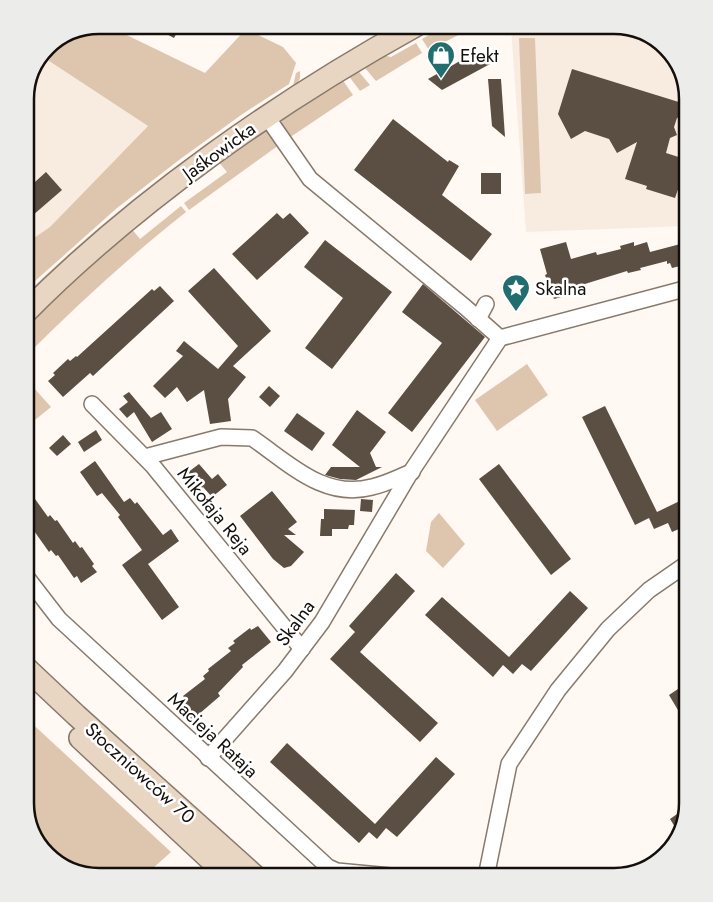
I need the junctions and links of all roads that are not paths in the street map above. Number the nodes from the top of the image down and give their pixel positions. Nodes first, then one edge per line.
1 (402, 34) edge
2 (268, 117) junction
3 (679, 290) edge
4 (34, 304) edge
5 (486, 304) dead end
6 (478, 319) junction
7 (500, 338) junction
8 (92, 404) dead end
9 (145, 457) junction
10 (412, 472) junction
11 (679, 569) edge
12 (34, 587) edge
13 (302, 649) junction
14 (34, 675) edge
15 (34, 695) edge
16 (208, 758) junction
17 (220, 868) edge
18 (246, 868) edge
19 (330, 868) edge
20 (488, 868) edge

1 - 2 street, Jaśkowicka
2 - 4 street, Jaśkowicka
2 - 6 street
3 - 7 street
5 - 6 street
6 - 7 street
7 - 10 street, Skalna
8 - 9 street, Mikołaja Reja
9 - 10 street
9 - 13 street, Mikołaja Reja
10 - 13 street, Skalna
11 - 20 street
12 - 16 street, Macieja Rataja
13 - 16 street, Skalna
14 - 18 street, Stoczniowców 70
15 - 17 street, Stoczniowców 70
16 - 19 street, Macieja Rataja

